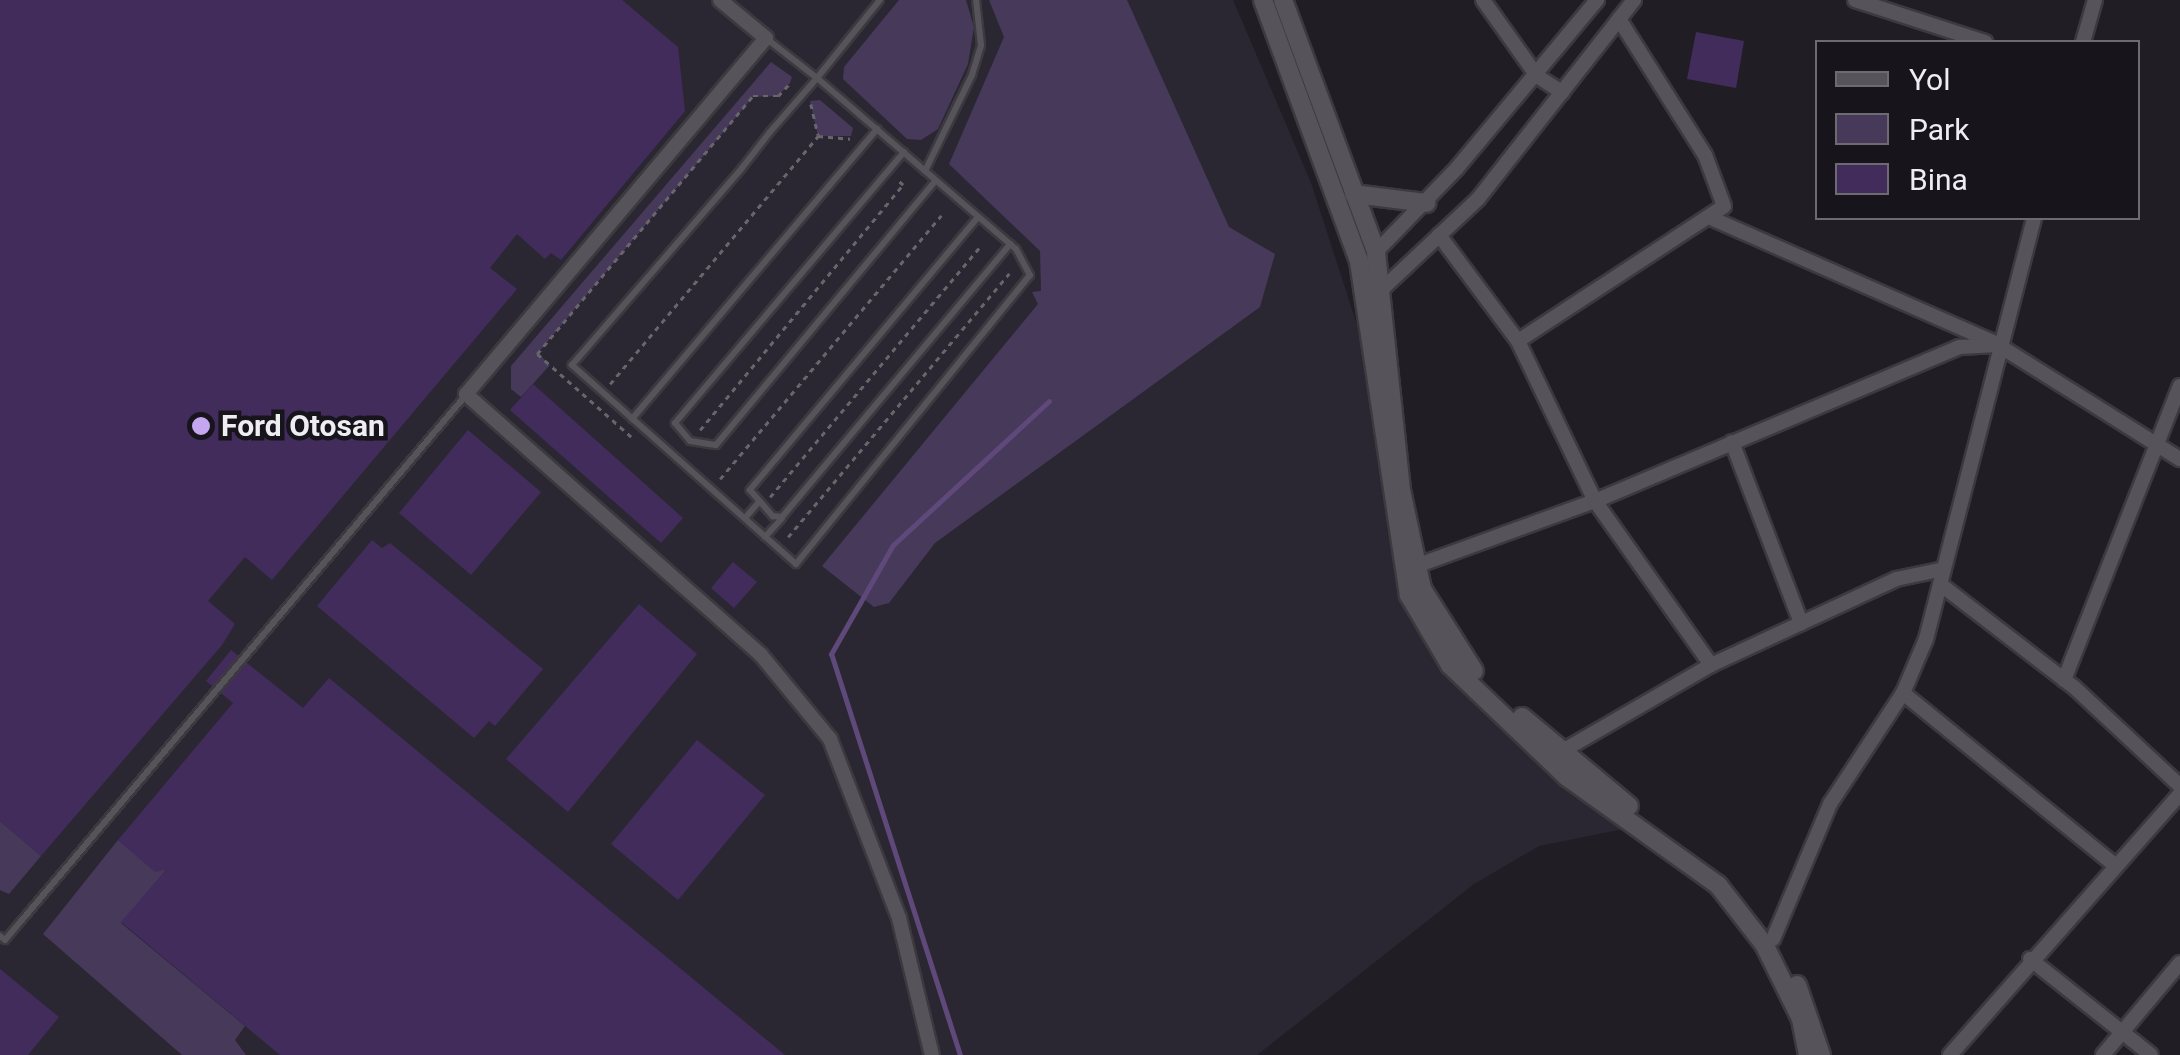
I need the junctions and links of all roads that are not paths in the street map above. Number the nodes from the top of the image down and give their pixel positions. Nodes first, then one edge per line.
1 (720, 0) edge
2 (880, 0) edge
3 (976, 0) edge
4 (1263, 0) edge
5 (1283, 0) edge
6 (1483, 0) edge
7 (1597, 0) edge
8 (1634, 0) edge
9 (1855, 0) edge
10 (2095, 0) edge
11 (1618, 19) junction
12 (766, 38) junction
13 (1979, 40) edge
14 (2084, 40) edge
15 (1538, 76) junction
16 (817, 78) junction
17 (1562, 92) junction
18 (877, 129) junction
19 (904, 152) junction
20 (926, 171) junction
21 (936, 180) junction
22 (1354, 194) junction
23 (1426, 203) junction
24 (978, 218) junction
25 (1713, 219) junction
26 (2033, 220) edge
27 (1439, 235) junction
28 (1010, 244) junction
29 (1376, 252) junction
30 (1380, 292) junction
31 (1518, 341) junction
32 (1998, 345) junction
33 (2180, 386) edge
34 (466, 394) junction
35 (632, 419) junction
36 (1732, 442) junction
37 (2155, 444) junction
38 (2180, 459) edge
39 (1595, 502) junction
40 (760, 504) junction
41 (782, 517) junction
42 (745, 518) junction
43 (765, 536) junction
44 (1416, 566) junction
45 (1942, 576) junction
46 (1801, 623) junction
47 (1711, 665) junction
48 (2064, 680) junction
49 (1903, 693) junction
50 (1559, 753) junction
51 (2180, 786) edge
52 (2180, 794) edge
53 (2116, 866) junction
54 (0, 936) edge
55 (1773, 940) junction
56 (2030, 960) junction
57 (2180, 963) edge
58 (2122, 1032) junction
59 (932, 1055) edge
60 (1808, 1055) edge
61 (1821, 1055) edge
62 (1950, 1055) edge
63 (2103, 1055) edge
64 (2151, 1055) edge

1 - 12 street
2 - 16 lane
3 - 20 lane
4 - 60 main road
5 - 22 main road
6 - 15 street
7 - 15 street
8 - 11 street
9 - 13 street
10 - 14 street
11 - 17 street
11 - 25 street
12 - 16 lane
12 - 34 street
15 - 17 street
15 - 23 street
16 - 18 lane
16 - 35 lane
17 - 27 street
18 - 19 lane
18 - 35 lane
19 - 20 lane
19 - 21 lane
20 - 21 lane
21 - 24 lane
22 - 23 main road
22 - 29 main road
23 - 29 street
24 - 28 lane
24 - 40 lane
25 - 31 street
25 - 32 street
26 - 32 street
27 - 30 street
27 - 31 street
28 - 41 lane
28 - 43 lane
29 - 30 main road
30 - 44 main road
31 - 39 street
32 - 36 street
32 - 37 street
32 - 45 street
33 - 37 street
34 - 54 lane
34 - 59 street
35 - 42 lane
36 - 39 street
36 - 46 street
37 - 38 street
37 - 48 street
39 - 44 street
39 - 47 street
40 - 41 lane
40 - 42 lane
41 - 43 lane
42 - 43 lane
44 - 50 main road
45 - 46 street
45 - 48 street
45 - 49 street
46 - 47 street
47 - 50 street
48 - 51 street
49 - 53 street
49 - 55 street
50 - 55 main road
52 - 53 street
53 - 56 street
55 - 61 main road
56 - 58 street
56 - 62 street
57 - 58 street
58 - 63 street
58 - 64 street

